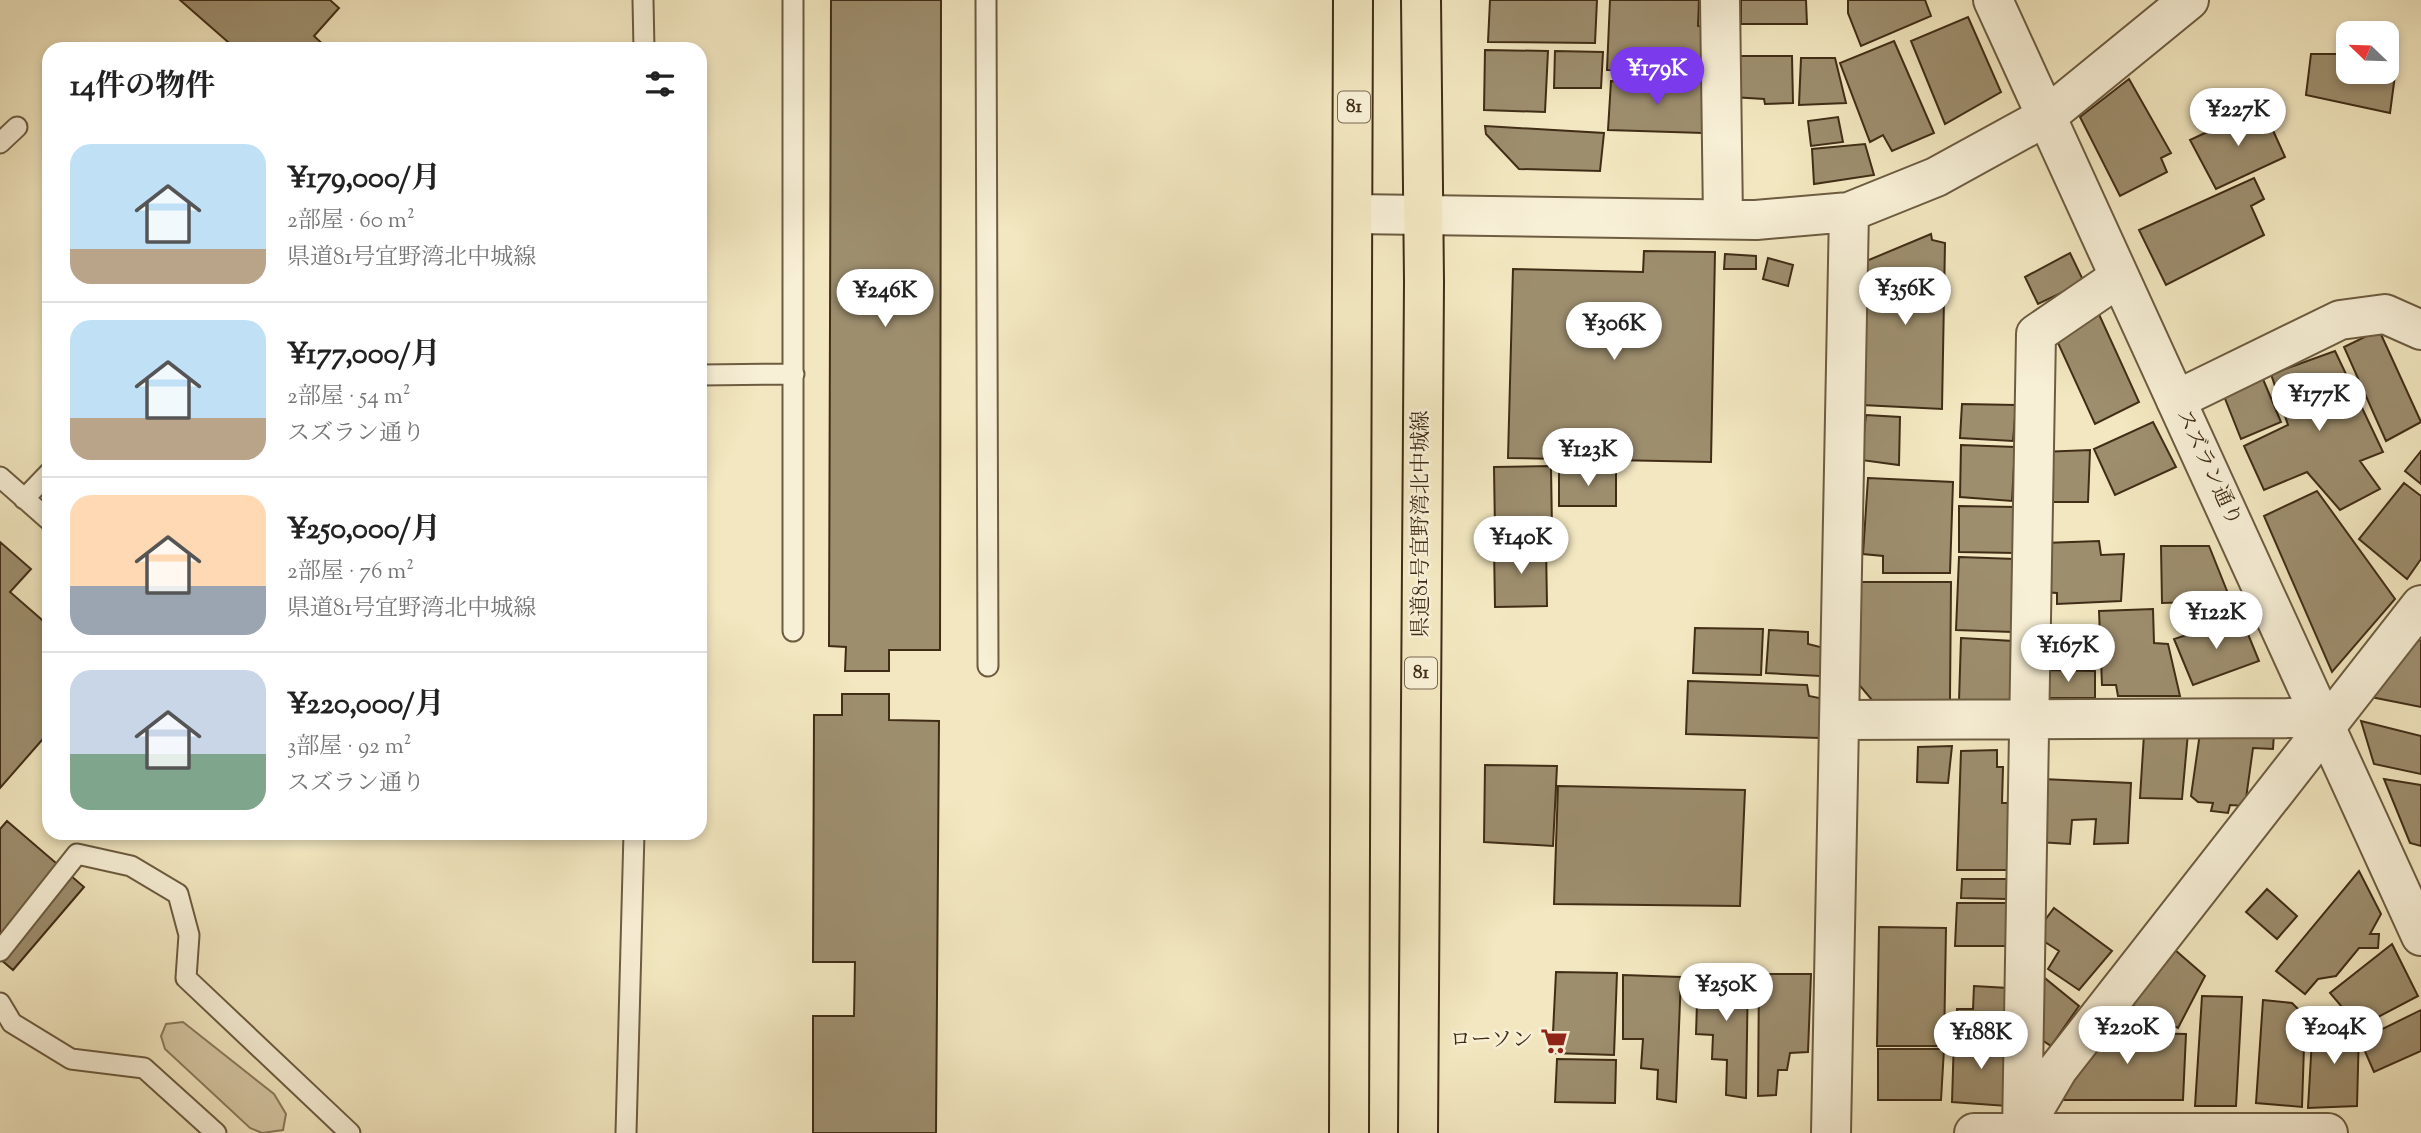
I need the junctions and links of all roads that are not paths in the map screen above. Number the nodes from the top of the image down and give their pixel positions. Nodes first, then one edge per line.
1 (643, 0) edge
2 (793, 0) edge
3 (986, 0) edge
4 (1353, 0) edge
5 (1421, 0) edge
6 (1720, 0) edge
7 (1993, 0) edge
8 (2189, 0) edge
9 (644, 42) edge
10 (2047, 116) junction
11 (17, 127) dead end
12 (0, 144) edge
13 (1849, 212) junction
14 (1354, 214) junction
15 (1424, 214) junction
16 (1723, 219) junction
17 (2118, 278) junction
18 (2421, 330) edge
19 (794, 374) junction
20 (707, 375) edge
21 (2176, 400) junction
22 (0, 477) edge
23 (42, 480) edge
24 (24, 499) junction
25 (42, 514) edge
26 (2421, 605) edge
27 (793, 631) dead end
28 (988, 666) dead end
29 (1839, 720) junction
30 (2030, 720) junction
31 (2326, 723) junction
32 (634, 840) edge
33 (2421, 936) edge
34 (0, 951) edge
35 (0, 1003) edge
36 (2022, 1131) junction
37 (2137, 1132) edge
38 (216, 1133) edge
39 (350, 1133) edge
40 (626, 1133) edge
41 (1349, 1133) edge
42 (1418, 1133) edge
43 (1831, 1133) edge
44 (1974, 1133) edge
45 (2304, 1133) edge
46 (2328, 1133) edge

1 - 9 lane
2 - 19 lane
3 - 28 lane
4 - 14 main road, 81
5 - 15 main road, 県道81号宜野湾北中城線 / 81
6 - 16 street
7 - 10 street, スズラン通り
8 - 10 street
10 - 13 street
10 - 17 street, スズラン通り
11 - 12 lane
13 - 16 street
13 - 29 street
14 - 15 street
14 - 41 main road, 81
15 - 16 street
15 - 42 main road, 県道81号宜野湾北中城線 / 81
17 - 21 street, スズラン通り
17 - 30 street
18 - 21 street
19 - 20 lane
19 - 27 lane
21 - 31 street, スズラン通り
22 - 24 lane
23 - 24 lane
24 - 25 lane
26 - 31 street
29 - 30 street
29 - 43 street
30 - 31 street
30 - 36 street
31 - 33 street, スズラン通り
31 - 36 street
32 - 40 lane
34 - 39 lane
35 - 38 lane
36 - 37 street
36 - 44 street
37 - 45 street
45 - 46 street

